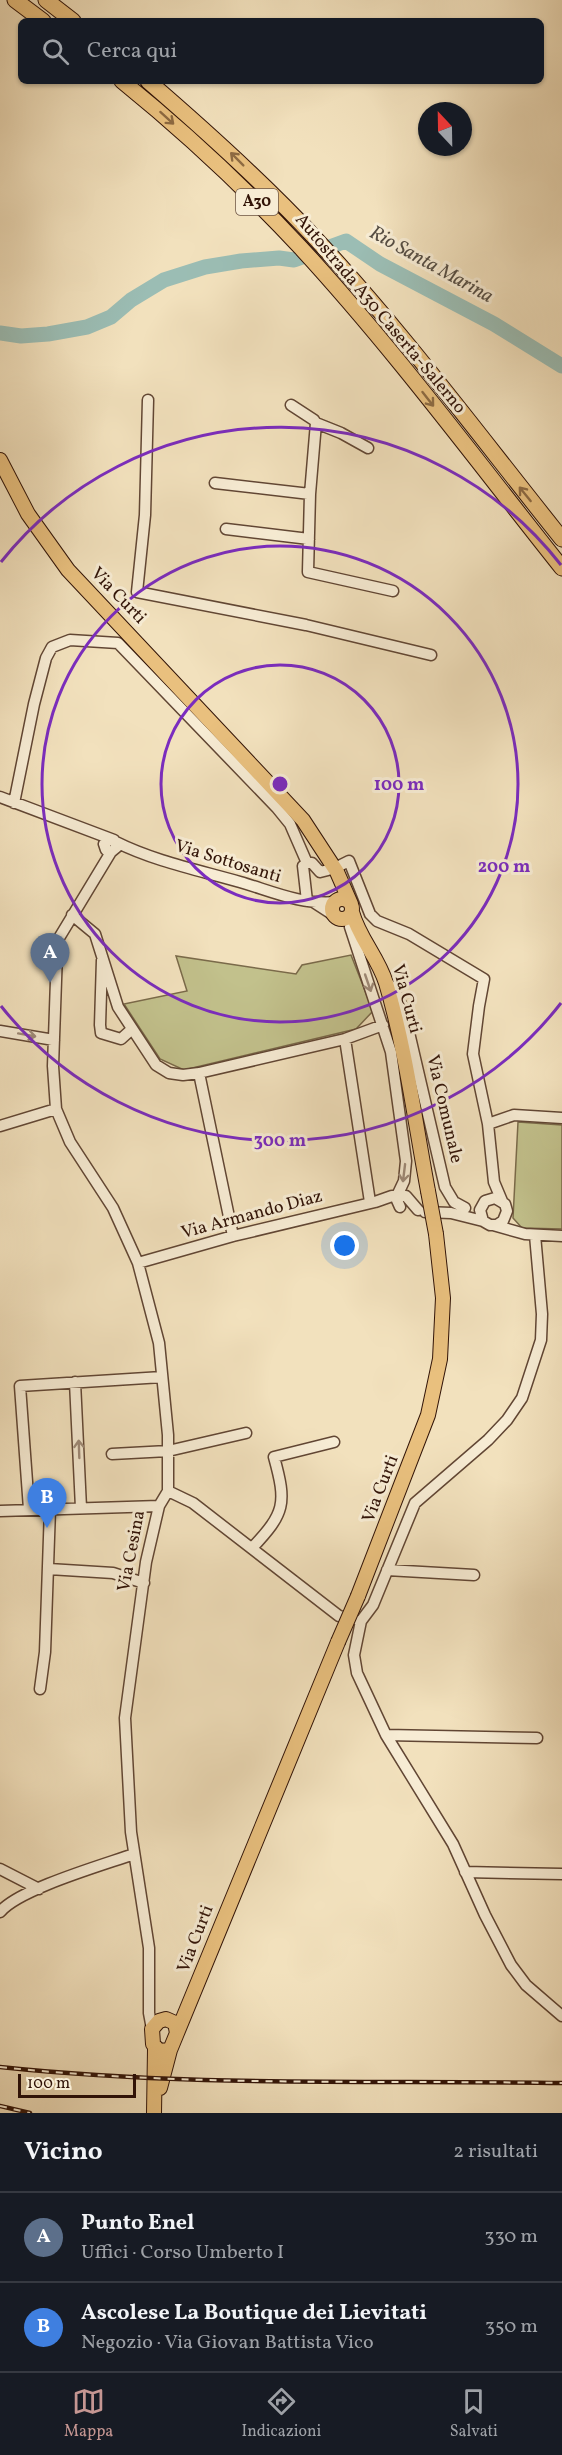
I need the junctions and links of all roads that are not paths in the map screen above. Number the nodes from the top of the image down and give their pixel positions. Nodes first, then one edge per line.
1 (15, 0) edge
2 (46, 0) edge
3 (39, 18) edge
4 (69, 18) edge
5 (126, 84) edge
6 (151, 84) edge
7 (148, 400) dead end
8 (291, 405) dead end
9 (316, 423) junction
10 (368, 448) dead end
11 (0, 460) edge
12 (215, 483) dead end
13 (309, 494) junction
14 (226, 530) dead end
15 (309, 539) junction
16 (562, 539) edge
17 (562, 568) edge
18 (393, 591) dead end
19 (431, 656) dead end
20 (0, 797) edge
21 (14, 803) junction
22 (110, 846) junction
23 (308, 863) junction
24 (340, 865) dead end
25 (328, 870) dead end
26 (311, 902) junction
27 (344, 914) junction
28 (72, 915) junction
29 (103, 954) junction
30 (385, 979) junction
31 (383, 1025) junction
32 (132, 1029) junction
33 (0, 1031) edge
34 (345, 1039) junction
35 (54, 1040) junction
36 (199, 1073) junction
37 (56, 1109) junction
38 (562, 1118) edge
39 (488, 1124) junction
40 (0, 1126) edge
41 (494, 1182) junction
42 (397, 1195) junction
43 (485, 1201) junction
44 (502, 1201) junction
45 (372, 1202) junction
46 (400, 1207) junction
47 (465, 1209) junction
48 (418, 1210) junction
49 (451, 1213) junction
50 (507, 1214) junction
51 (488, 1223) junction
52 (516, 1231) junction
53 (535, 1235) junction
54 (233, 1236) junction
55 (562, 1236) edge
56 (138, 1263) junction
57 (162, 1377) junction
58 (75, 1382) junction
59 (246, 1433) dead end
60 (334, 1442) dead end
61 (168, 1451) junction
62 (112, 1454) dead end
63 (168, 1491) junction
64 (159, 1506) junction
65 (81, 1508) junction
66 (29, 1509) junction
67 (50, 1509) junction
68 (0, 1511) edge
69 (252, 1548) junction
70 (49, 1569) junction
71 (387, 1570) junction
72 (474, 1575) dead end
73 (144, 1583) junction
74 (361, 1621) junction
75 (40, 1689) dead end
76 (386, 1735) junction
77 (537, 1738) dead end
78 (134, 1854) junction
79 (0, 1869) edge
80 (465, 1872) junction
81 (562, 1874) edge
82 (39, 1888) junction
83 (0, 1912) edge
84 (149, 1989) junction
85 (562, 2016) edge
86 (171, 2024) junction
87 (152, 2029) junction
88 (155, 2049) junction
89 (170, 2050) junction
90 (154, 2112) edge

1 - 3 highway
2 - 4 highway
5 -> 17 highway, Autostrada A30 Caserta-Salerno / A30
16 -> 6 highway, Autostrada A30 Caserta-Salerno / A30
7 - 19 street
8 - 9 street
9 - 10 street
9 - 13 street
11 - 27 main road, Via Curti
12 - 13 street
13 - 15 street
14 - 15 street
15 - 18 street
20 - 21 street, Via Sottosanti
21 - 22 street, Via Sottosanti
21 - 23 street
22 - 26 street, Via Sottosanti
22 - 28 street
23 - 25 street
23 - 26 street
24 - 39 street, Via Curti
26 - 27 street, Via Sottosanti
27 - 30 main road, Via Curti
27 -> 31 street, Via Curti
28 - 29 street
28 - 35 street
29 - 32 street
29 - 32 street
30 - 47 street, Via Comunale
30 - 86 main road, Via Curti, bridge
31 - 34 street
31 -> 42 street, Via Curti
32 - 36 street
33 -> 35 street
34 - 36 street
34 - 45 street
35 - 37 street
36 - 54 street
37 - 40 street
37 - 56 street
38 - 39 street
39 - 41 street, Via Curti
41 - 43 street, Via Curti
41 - 44 street, Via Curti
42 - 45 street, Via Armando Diaz
42 - 46 street, Via Curti
42 - 48 street
43 - 44 street
43 - 47 street
43 - 51 street
44 - 50 street
45 - 46 street, Via Armando Diaz
45 - 54 street, Via Armando Diaz
46 - 48 street, Via Armando Diaz
47 - 49 street
48 - 49 street, Via Armando Diaz
49 - 51 street
50 - 51 street
50 - 52 street
51 - 52 street
52 - 53 street
53 - 55 street
53 - 71 street
54 - 56 street, Via Armando Diaz
56 - 57 street
57 - 58 street
57 - 61 street
65 -> 58 street
58 - 66 street
59 - 61 street
60 - 69 street
61 - 62 street
61 - 63 street
63 - 64 street, Via Cesina
63 - 69 street
64 - 65 street
64 - 73 street, Via Cesina
65 - 67 street
66 - 67 street
66 - 68 street
67 - 70 street
69 - 74 street
70 - 73 street
70 - 75 street
71 - 72 street
71 - 74 street
73 - 78 street, Via Cesina
74 - 76 street
76 - 77 street
76 - 80 street
78 - 82 street
78 - 84 street, Via Cesina
79 - 82 street
80 - 81 street
80 - 85 street
82 - 83 street
84 - 86 street, Via Cesina
84 - 87 street
86 - 87 main road
86 - 89 main road
87 - 88 main road
88 - 89 main road
88 - 90 main road
89 - 90 main road

